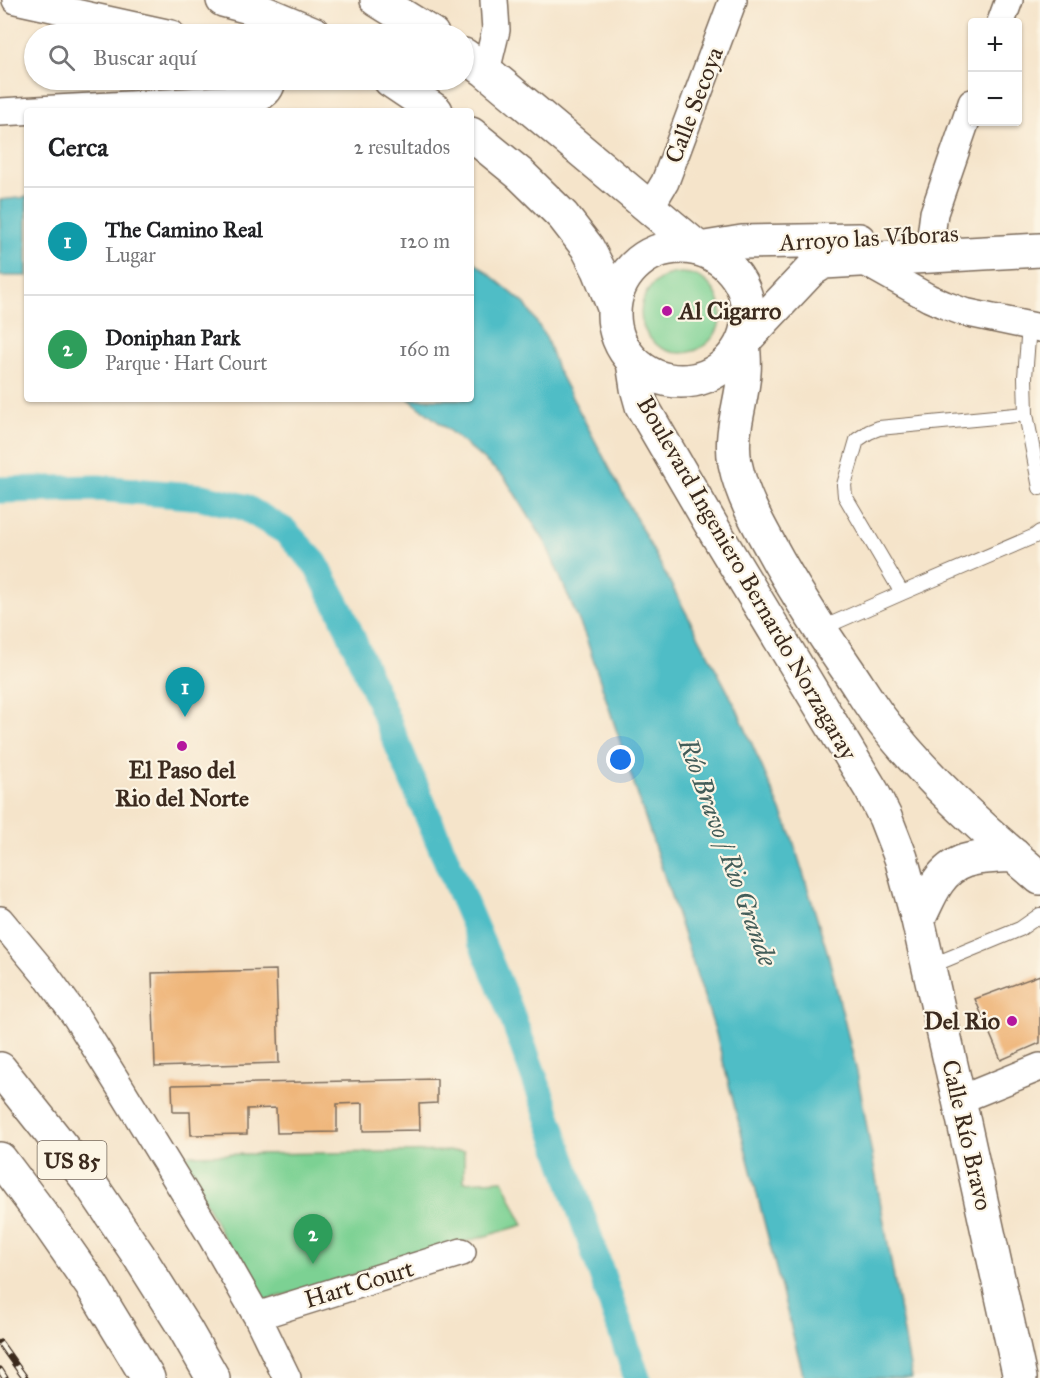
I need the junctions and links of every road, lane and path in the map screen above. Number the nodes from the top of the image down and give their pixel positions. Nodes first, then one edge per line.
1 (16, 0) edge
2 (223, 0) edge
3 (377, 0) edge
4 (494, 0) edge
5 (733, 0) edge
6 (1009, 0) edge
7 (1002, 18) edge
8 (125, 24) edge
9 (291, 24) edge
10 (416, 24) edge
11 (475, 63) edge
12 (269, 90) edge
13 (405, 90) edge
14 (74, 108) edge
15 (432, 108) edge
16 (24, 111) edge
17 (0, 112) edge
18 (968, 115) edge
19 (474, 136) edge
20 (650, 207) junction
21 (1040, 229) edge
22 (932, 236) junction
23 (699, 249) junction
24 (862, 250) junction
25 (1040, 250) edge
26 (613, 305) junction
27 (1035, 327) edge
28 (743, 342) junction
29 (633, 362) junction
30 (1026, 414) junction
31 (1040, 488) edge
32 (1040, 532) edge
33 (903, 593) junction
34 (820, 629) junction
35 (872, 791) joint
36 (1014, 855) junction
37 (1040, 878) edge
38 (1040, 915) edge
39 (0, 920) edge
40 (918, 920) junction
41 (928, 967) junction
42 (1040, 1067) edge
43 (0, 1069) edge
44 (959, 1100) junction
45 (0, 1159) edge
46 (462, 1252) dead end
47 (257, 1316) junction
48 (148, 1378) edge
49 (213, 1378) edge
50 (287, 1378) edge
51 (1020, 1378) edge

1 - 8 street
2 - 9 main road
3 - 10 main road
4 - 11 street
5 - 20 street, Calle Secoya
6 - 7 street
11 - 20 main road
12 - 14 street
13 - 15 main road
16 - 17 street
18 - 22 street
19 - 26 main road
20 - 23 main road
21 - 22 main road, Arroyo las Víboras
22 - 24 main road, Arroyo las Víboras
23 - 24 main road, Arroyo las Víboras
23 - 26 main road
23 - 28 main road
24 - 25 main road, Arroyo las Víboras
24 - 27 street
24 - 28 main road, Arroyo las Víboras
26 - 29 main road
27 - 30 lane
28 - 29 main road
28 - 34 main road, Boulevard Ingeniero Bernardo Norzagaray
29 - 35 main road, Boulevard Ingeniero Bernardo Norzagaray
30 - 31 lane
30 - 33 lane
32 - 33 lane
33 - 34 lane
34 - 36 main road, Boulevard Ingeniero Bernardo Norzagaray
35 - 40 main road, Calle Río Bravo
36 - 37 main road, Boulevard Ingeniero Bernardo Norzagaray
36 - 40 main road
38 - 41 lane
39 - 47 street
40 - 41 main road, Calle Río Bravo
41 - 44 main road, Calle Río Bravo
42 - 44 street
43 - 49 main road, US 85
44 - 51 main road, Calle Río Bravo
45 - 48 main road, US 85
46 - 47 street, Hart Court
47 - 50 street

